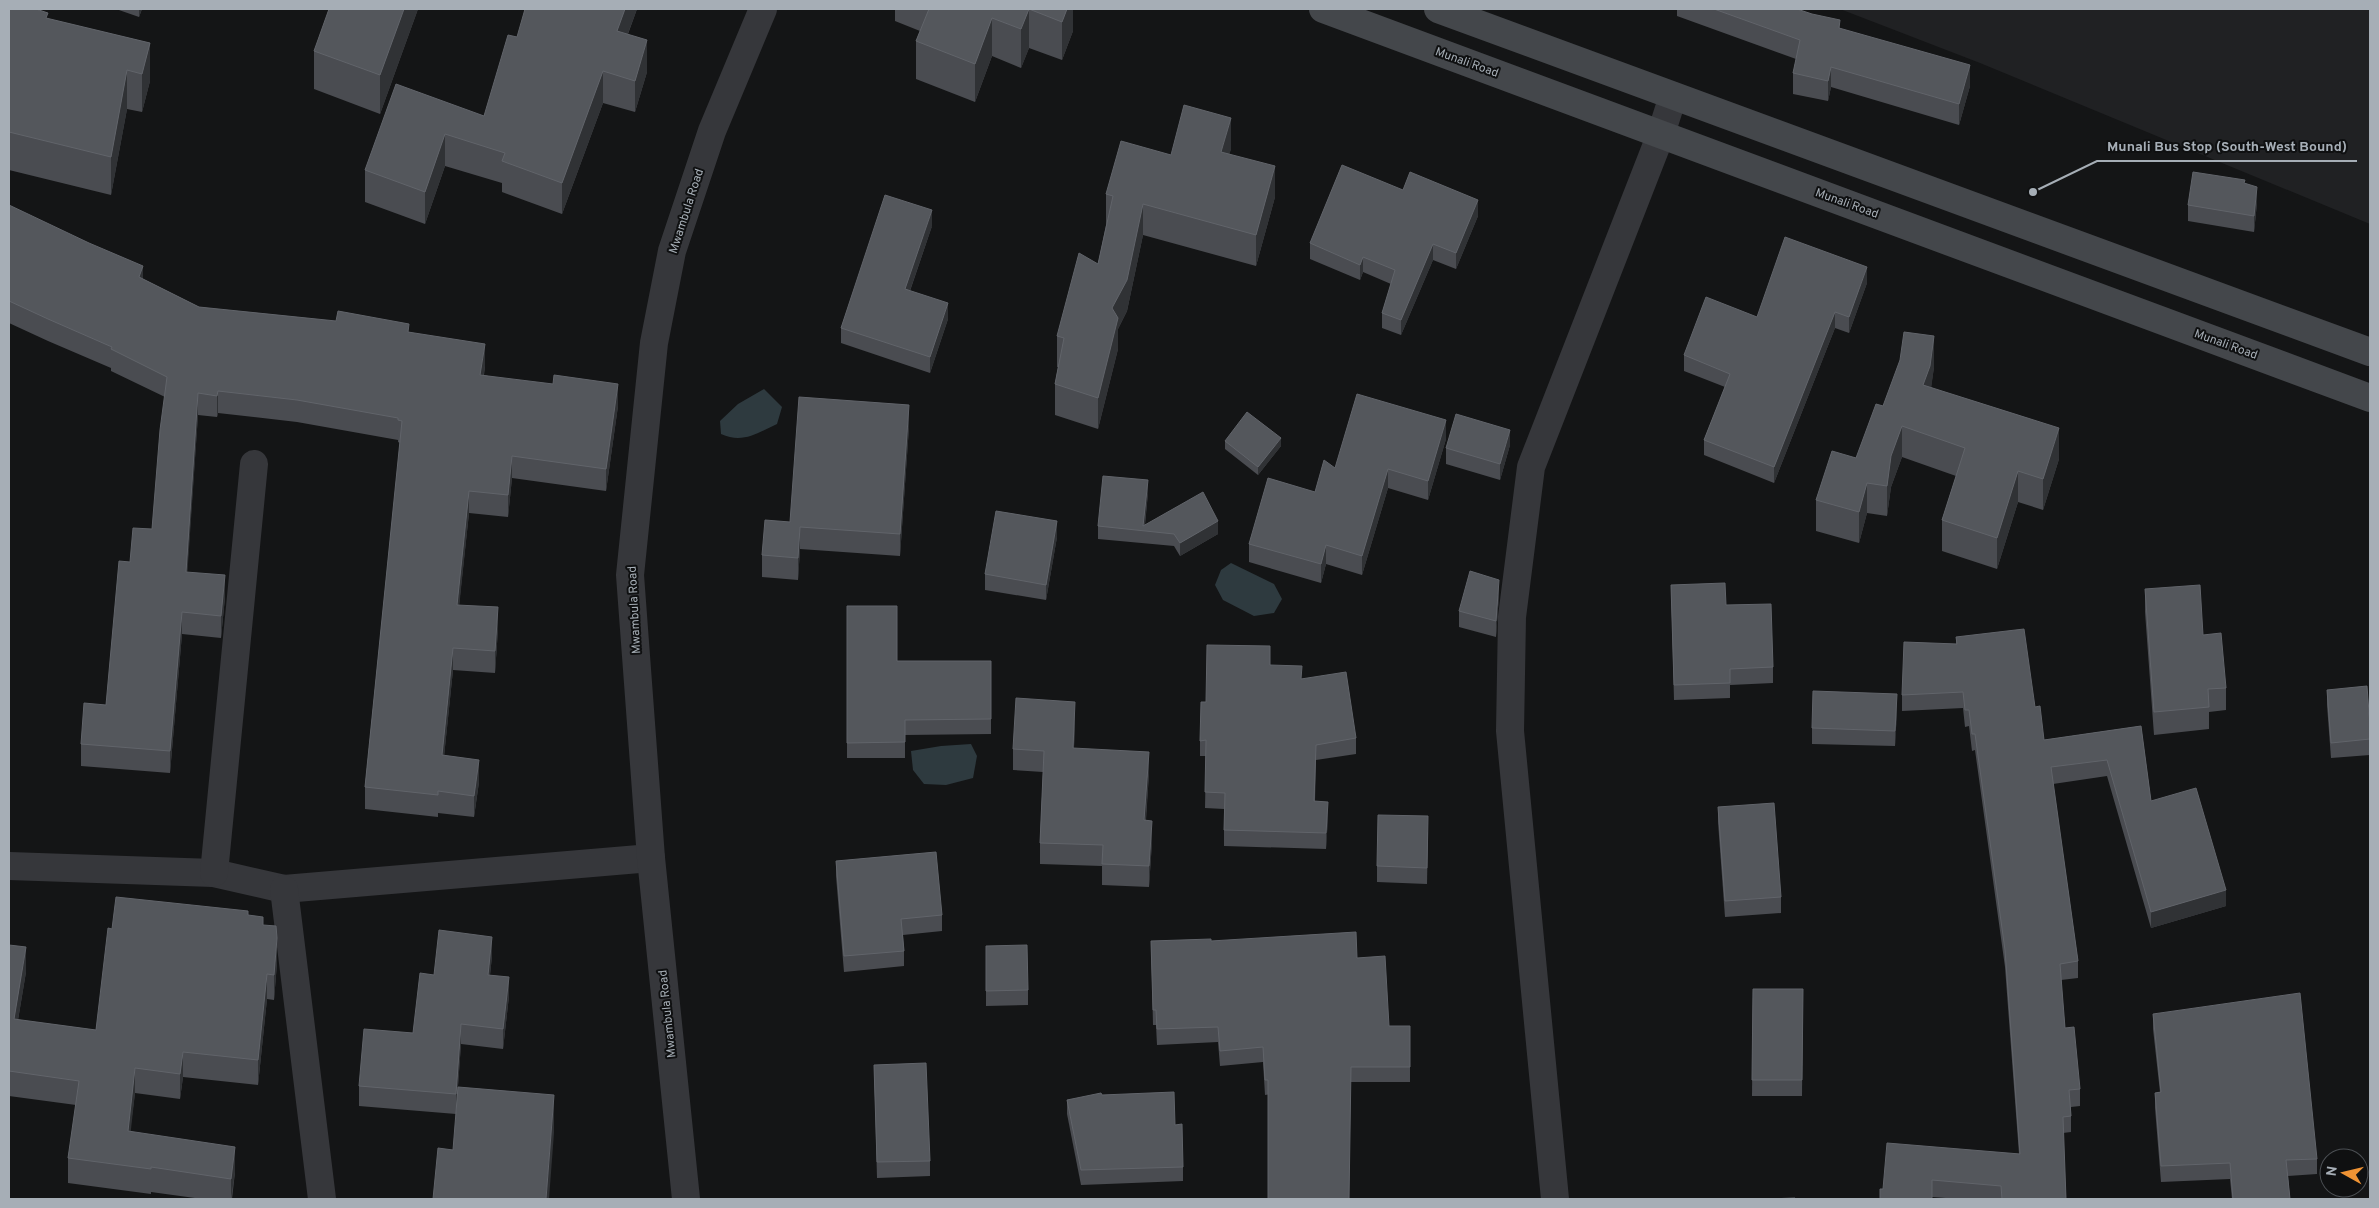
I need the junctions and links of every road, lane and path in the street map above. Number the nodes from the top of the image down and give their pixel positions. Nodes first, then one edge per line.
1 (763, 9) edge
2 (1323, 9) edge
3 (1438, 9) edge
4 (1673, 96) junction
5 (1661, 134) junction
6 (2370, 352) edge
7 (2370, 398) edge
8 (254, 464) dead end
9 (651, 858) junction
10 (9, 866) edge
11 (214, 872) junction
12 (284, 889) junction
13 (322, 1199) edge
14 (686, 1199) edge
15 (1555, 1199) edge

1 - 9 street, Mwambula Road
2 - 5 main road, Munali Road
3 - 4 main road
4 - 5 street
4 - 6 main road
5 - 7 main road, Munali Road
5 - 15 street
8 - 11 street
9 - 12 street
9 - 14 street, Mwambula Road
10 - 11 street
11 - 12 street
12 - 13 street

